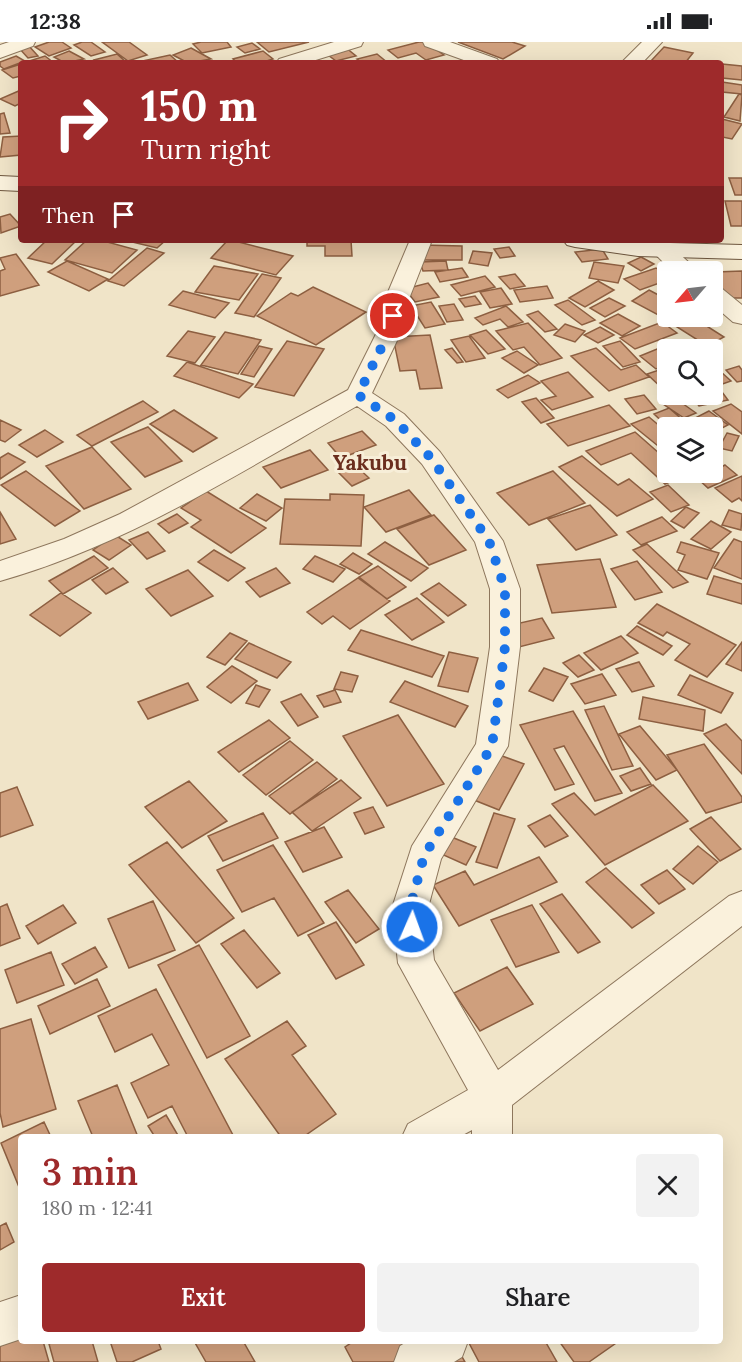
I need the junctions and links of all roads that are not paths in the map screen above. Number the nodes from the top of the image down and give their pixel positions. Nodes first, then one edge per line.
1 (26, 42) edge
2 (354, 42) edge
3 (432, 42) edge
4 (653, 42) edge
5 (0, 52) edge
6 (296, 60) edge
7 (482, 60) edge
8 (634, 60) edge
9 (0, 183) edge
10 (18, 184) edge
11 (420, 243) edge
12 (601, 243) edge
13 (662, 250) junction
14 (742, 252) edge
15 (675, 261) edge
16 (723, 301) edge
17 (742, 317) edge
18 (358, 395) junction
19 (0, 571) edge
20 (742, 906) edge
21 (493, 1097) junction
22 (427, 1134) edge
23 (492, 1134) edge
24 (18, 1318) edge
25 (0, 1324) edge
26 (442, 1344) edge
27 (416, 1362) edge

1 - 5 street
2 - 6 street
3 - 7 street
4 - 8 street
9 - 10 street
11 - 18 street
12 - 13 street
13 - 14 street
13 - 15 street
16 - 17 street
18 - 19 street
18 - 21 street
20 - 21 street
21 - 22 street
21 - 23 street
24 - 25 street
26 - 27 street

